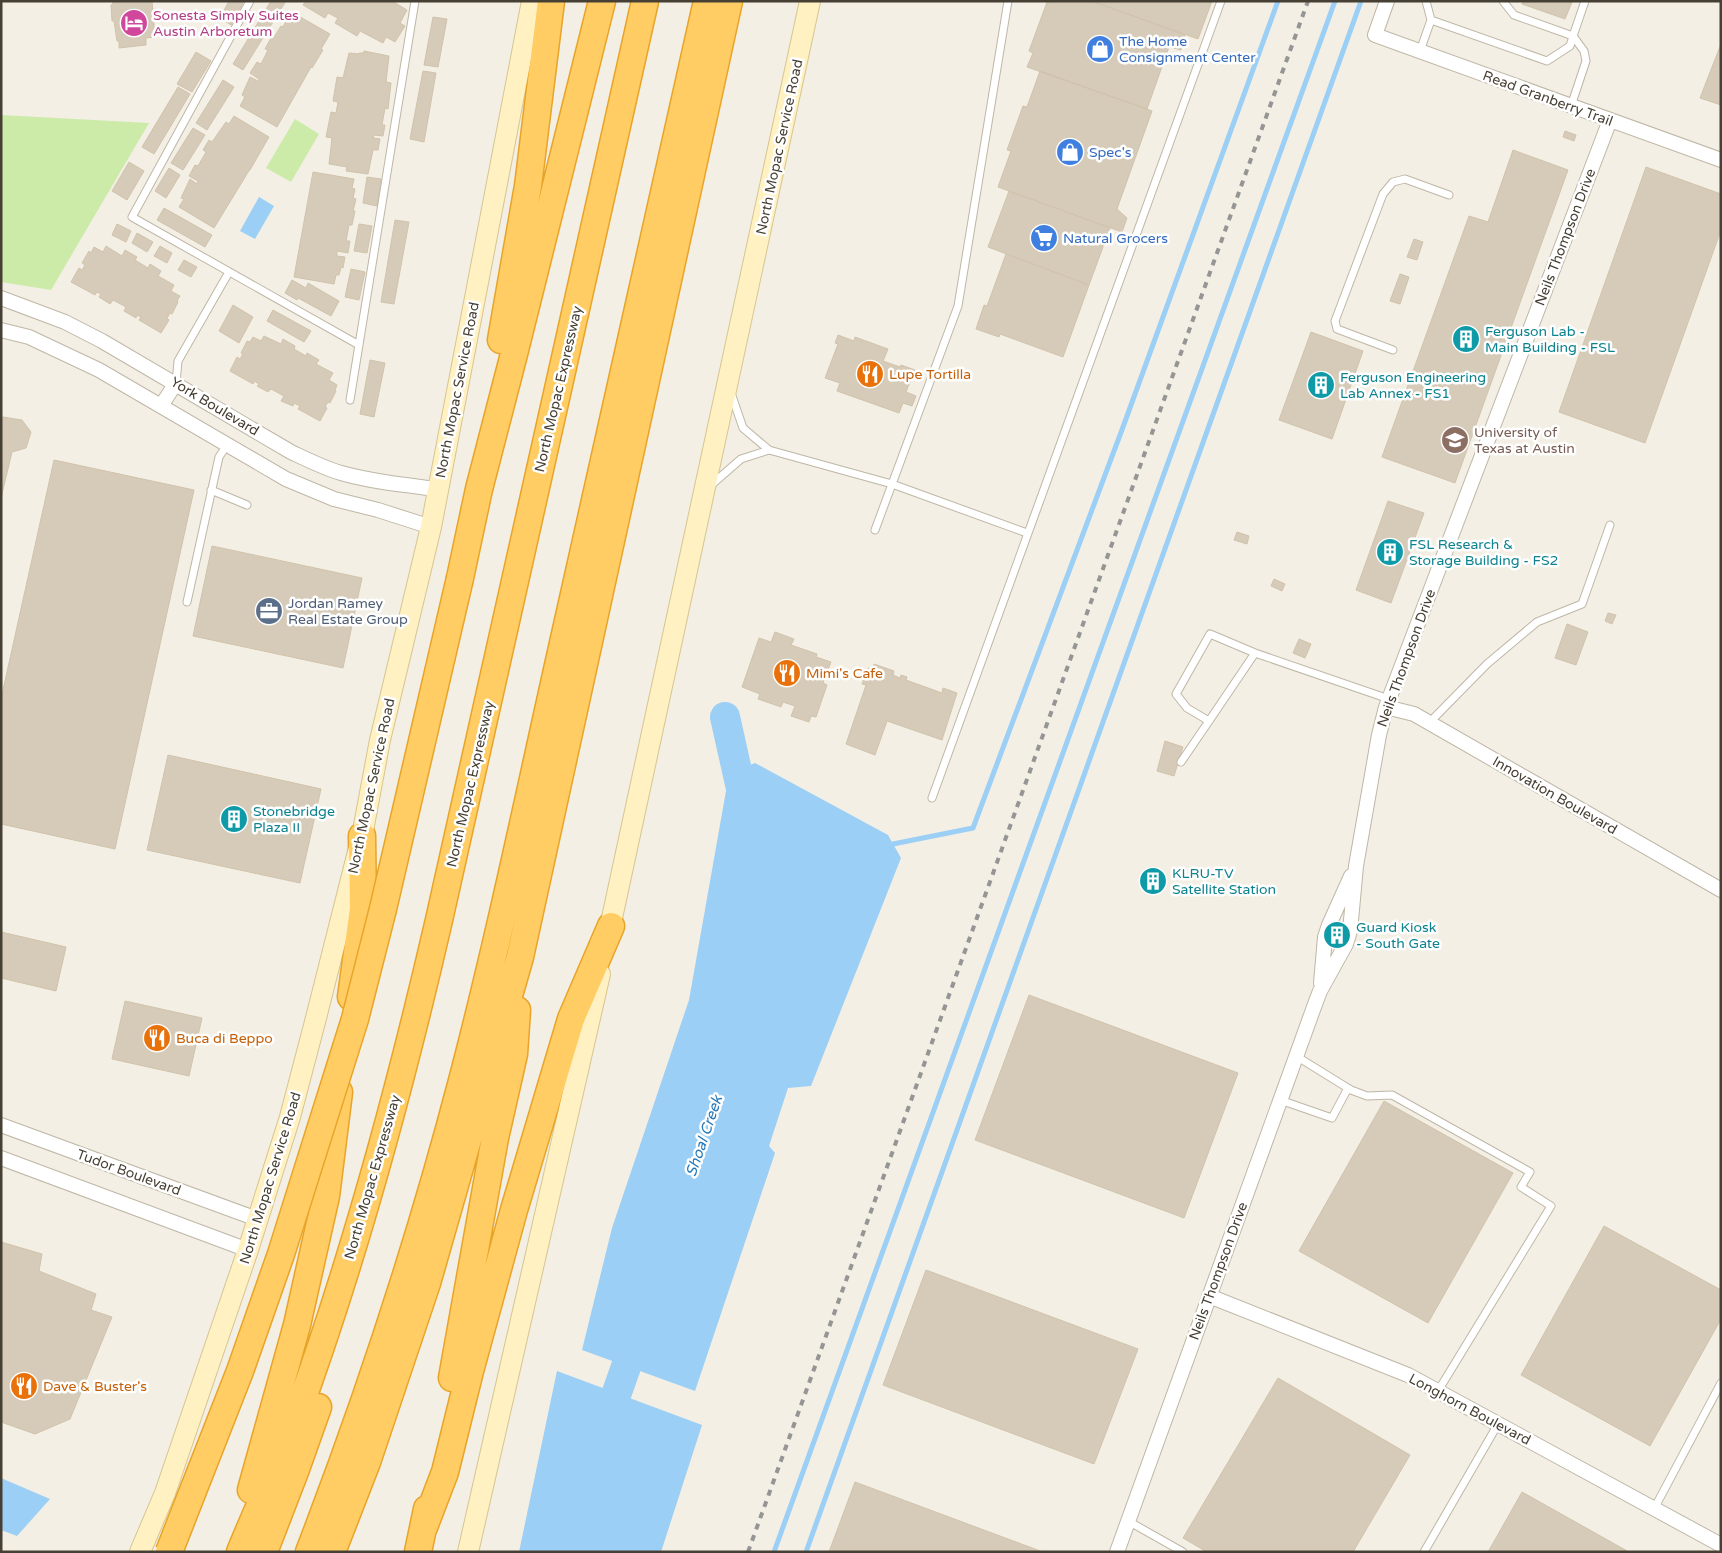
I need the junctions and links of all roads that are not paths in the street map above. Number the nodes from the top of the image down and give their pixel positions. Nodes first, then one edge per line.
1 (250, 1) edge
2 (415, 1) edge
3 (532, 1) edge
4 (551, 1) edge
5 (602, 1) edge
6 (645, 1) edge
7 (663, 1) edge
8 (707, 1) edge
9 (729, 1) edge
10 (810, 1) edge
11 (1008, 1) edge
12 (1221, 1) edge
13 (1387, 1) edge
14 (1426, 1) edge
15 (1504, 1) edge
16 (1585, 1) edge
17 (1431, 20) junction
18 (1573, 36) junction
19 (1420, 51) junction
20 (1571, 106) junction
21 (1610, 120) junction
22 (1721, 160) edge
23 (1449, 195) dead end
24 (229, 272) junction
25 (1, 298) edge
26 (1, 330) edge
27 (359, 345) junction
28 (1393, 350) dead end
29 (176, 383) junction
30 (728, 386) junction
31 (350, 400) dead end
32 (161, 406) junction
33 (227, 445) junction
34 (769, 450) junction
35 (892, 484) junction
36 (437, 489) junction
37 (479, 489) junction
38 (211, 490) junction
39 (704, 491) junction
40 (247, 505) dead end
41 (1610, 525) dead end
42 (431, 527) junction
43 (875, 530) dead end
44 (1027, 533) junction
45 (187, 602) dead end
46 (1255, 653) junction
47 (1388, 703) junction
48 (1209, 721) junction
49 (1429, 723) junction
50 (1181, 762) dead end
51 (932, 798) dead end
52 (362, 836) junction
53 (1356, 866) junction
54 (1721, 890) edge
55 (611, 926) junction
56 (520, 957) junction
57 (1320, 991) junction
58 (1296, 1056) junction
59 (1348, 1088) junction
60 (1280, 1100) junction
61 (1, 1124) edge
62 (1, 1158) edge
63 (258, 1219) junction
64 (248, 1250) junction
65 (1209, 1296) junction
66 (1721, 1383) edge
67 (1438, 1391) junction
68 (1498, 1424) junction
69 (1654, 1509) junction
70 (1128, 1521) junction
71 (424, 1527) junction
72 (1721, 1545) edge
73 (140, 1552) edge
74 (169, 1552) edge
75 (236, 1552) edge
76 (240, 1552) edge
77 (264, 1552) edge
78 (309, 1552) edge
79 (332, 1552) edge
80 (418, 1552) edge
81 (468, 1552) edge
82 (1117, 1552) edge
83 (1183, 1552) edge
84 (1424, 1552) edge

1 - 24 lane
2 - 27 lane
3 - 36 main road, North Mopac Service Road
4 - 37 highway
5 - 37 highway
6 - 76 highway, North Mopac Expressway
7 - 77 highway
8 - 78 highway
9 - 56 highway
10 - 30 main road, North Mopac Service Road
11 - 35 lane
12 - 44 lane
13 - 19 street, Read Granberry Trail
14 - 17 lane
15 - 18 lane
16 - 18 lane
17 - 18 lane
17 - 19 lane
18 - 20 lane
19 - 20 street, Read Granberry Trail
20 - 21 street, Read Granberry Trail
21 - 22 street, Read Granberry Trail
21 - 47 street, Neils Thompson Drive
23 - 28 lane
24 - 27 lane
24 - 29 lane
25 - 29 street, York Boulevard
26 - 32 street, York Boulevard
27 - 31 lane
29 - 32 street
29 - 36 street, York Boulevard
30 - 34 lane
30 - 39 main road, North Mopac Service Road
32 - 33 street, York Boulevard
33 - 38 lane
33 - 42 street, York Boulevard
34 - 35 lane
34 - 39 lane
35 - 43 lane
35 - 44 lane
36 - 42 main road, North Mopac Service Road
37 - 74 highway, bridge
38 - 40 lane
38 - 45 lane
39 - 55 main road, North Mopac Service Road
41 - 49 lane
42 - 52 main road, North Mopac Service Road
44 - 51 lane
46 - 47 lane
46 - 48 lane
46 - 48 lane
47 - 49 street, Innovation Boulevard
47 - 53 street, Neils Thompson Drive
48 - 50 lane
49 - 54 street, Innovation Boulevard
52 - 63 main road, North Mopac Service Road
52 - 75 highway
53 - 57 street, Neils Thompson Drive
53 - 57 street, Neils Thompson Drive
55 - 71 highway
55 - 81 main road, North Mopac Service Road
56 - 71 highway
56 - 79 highway
57 - 58 street, Neils Thompson Drive
58 - 59 lane
58 - 60 street, Neils Thompson Drive
59 - 60 lane
59 - 67 lane
60 - 65 street, Neils Thompson Drive
61 - 63 street, Tudor Boulevard
62 - 64 street
63 - 64 main road, North Mopac Service Road
64 - 73 main road, North Mopac Service Road
65 - 67 street, Longhorn Boulevard
65 - 70 street, Neils Thompson Drive
66 - 69 lane
67 - 68 street, Longhorn Boulevard
68 - 69 street, Longhorn Boulevard
68 - 84 lane
69 - 72 street, Longhorn Boulevard
70 - 82 street, Neils Thompson Drive
70 - 83 lane
71 - 80 highway

